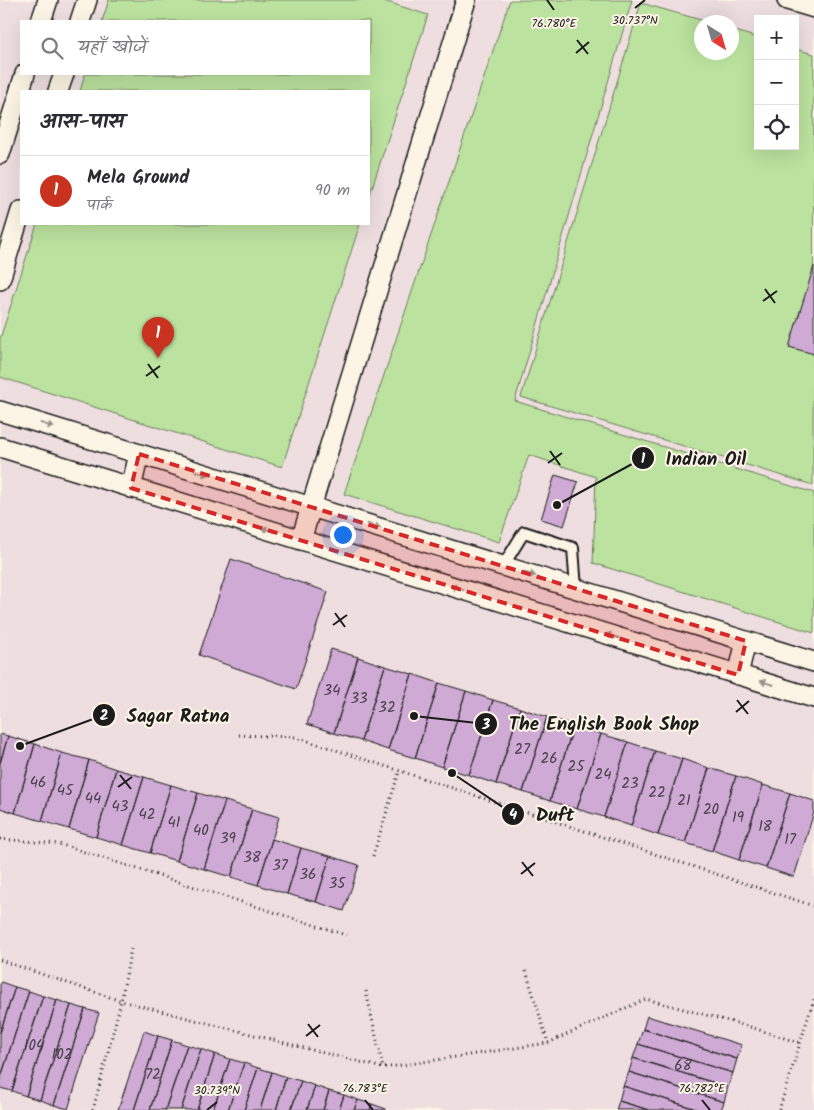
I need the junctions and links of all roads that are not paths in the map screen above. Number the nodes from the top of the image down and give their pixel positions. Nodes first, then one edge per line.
1 (48, 0) edge
2 (86, 0) edge
3 (466, 0) edge
4 (787, 0) edge
5 (814, 8) edge
6 (41, 20) edge
7 (80, 20) edge
8 (25, 75) edge
9 (64, 75) edge
10 (20, 90) edge
11 (20, 90) edge
12 (58, 90) edge
13 (0, 154) edge
14 (20, 214) edge
15 (0, 280) edge
16 (0, 411) edge
17 (0, 447) edge
18 (139, 454) junction
19 (131, 488) junction
20 (311, 507) junction
21 (301, 540) junction
22 (502, 566) junction
23 (576, 589) junction
24 (746, 641) junction
25 (814, 662) edge
26 (738, 674) junction
27 (814, 698) edge

1 - 6 street
2 - 7 street
3 - 20 street
4 - 5 street
8 - 11 street
9 - 12 street
10 - 13 street
14 - 15 street
16 -> 18 street
17 - 19 street
18 - 19 street
18 -> 20 street
21 -> 19 street
20 - 21 street
20 -> 22 street
26 -> 21 street
22 -> 23 street
22 - 23 lane
23 - 24 street
24 - 25 street
24 - 26 street
27 -> 26 street

